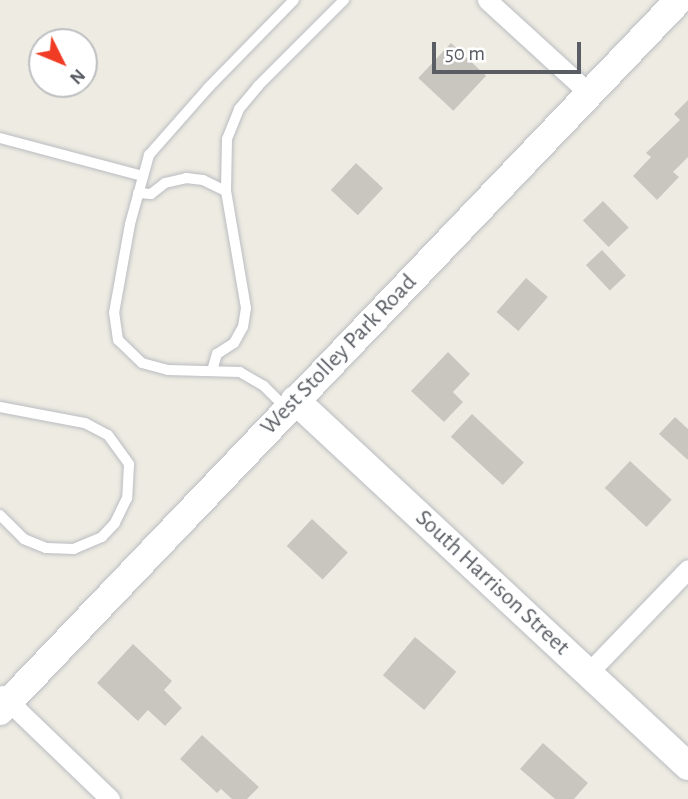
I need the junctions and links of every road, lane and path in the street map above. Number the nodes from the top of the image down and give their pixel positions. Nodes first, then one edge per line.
1 (294, 0) edge
2 (344, 0) edge
3 (487, 0) edge
4 (679, 0) edge
5 (590, 94) junction
6 (0, 138) edge
7 (143, 176) junction
8 (226, 191) junction
9 (138, 193) junction
10 (212, 370) junction
11 (291, 405) junction
12 (0, 407) edge
13 (0, 515) edge
14 (688, 569) edge
15 (588, 673) junction
16 (3, 702) edge
17 (688, 766) edge
18 (110, 799) edge

1 - 7 lane
2 - 8 lane
3 - 5 street
4 - 5 main road, West Stolley Park Road
5 - 11 main road, West Stolley Park Road
6 - 7 lane
7 - 9 lane
8 - 9 lane
8 - 10 lane
9 - 10 lane
10 - 11 lane
11 - 15 main road, South Harrison Street
11 - 16 main road, West Stolley Park Road
12 - 13 lane
14 - 15 street
15 - 17 main road, South Harrison Street
16 - 18 street

